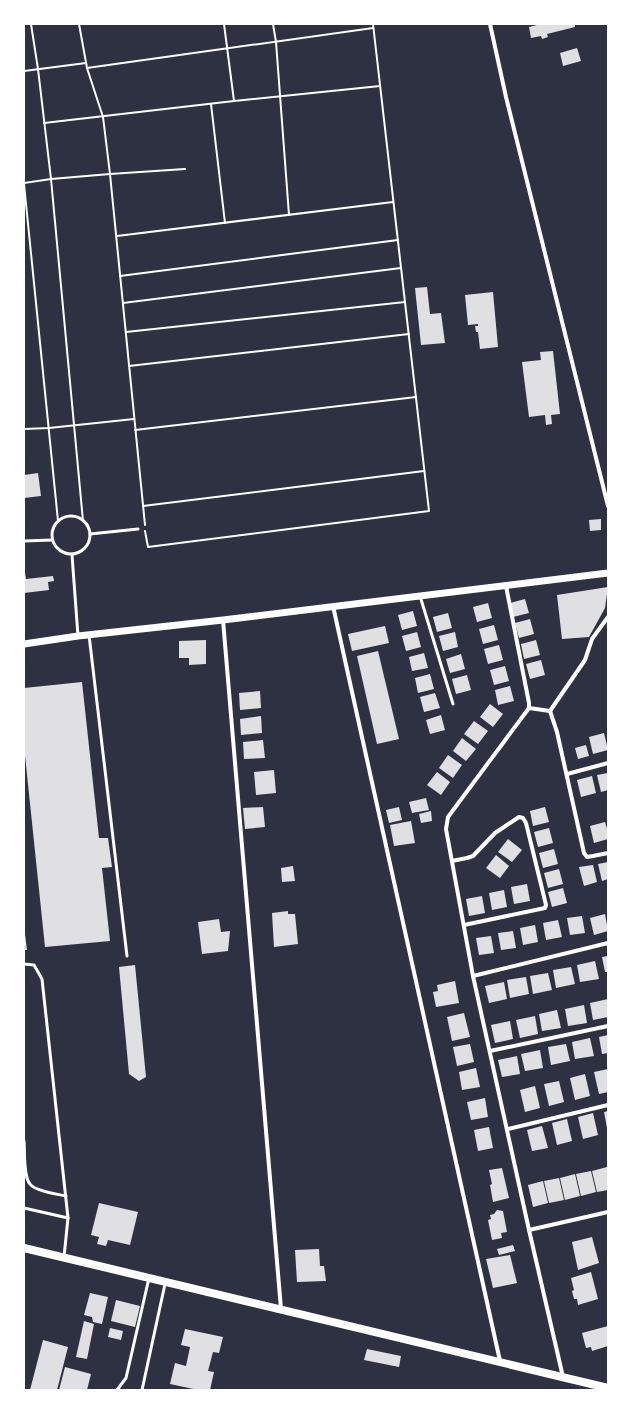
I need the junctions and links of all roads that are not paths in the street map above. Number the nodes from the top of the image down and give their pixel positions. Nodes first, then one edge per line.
1 (490, 24) edge
2 (608, 506) edge
3 (138, 529) dead end
4 (90, 534) junction
5 (52, 540) junction
6 (24, 541) edge
7 (72, 555) junction
8 (608, 573) edge
9 (506, 586) junction
10 (420, 595) junction
11 (333, 606) junction
12 (608, 617) edge
13 (223, 620) junction
14 (89, 635) junction
15 (78, 636) junction
16 (24, 644) edge
17 (453, 704) dead end
18 (529, 708) junction
19 (550, 711) junction
20 (608, 763) edge
21 (567, 774) junction
22 (608, 853) edge
23 (452, 861) junction
24 (464, 925) junction
25 (608, 943) edge
26 (127, 956) dead end
27 (24, 964) edge
28 (473, 976) junction
29 (608, 1026) edge
30 (490, 1051) junction
31 (608, 1105) edge
32 (508, 1129) junction
33 (24, 1141) edge
34 (66, 1196) junction
35 (24, 1208) edge
36 (608, 1212) edge
37 (68, 1218) junction
38 (529, 1230) junction
39 (24, 1248) edge
40 (64, 1258) junction
41 (149, 1278) junction
42 (166, 1282) junction
43 (281, 1309) junction
44 (500, 1361) junction
45 (563, 1377) junction
46 (608, 1388) edge
47 (117, 1390) edge
48 (142, 1390) edge

1 - 2 street
3 - 4 lane
4 - 5 lane
4 - 7 lane
5 - 6 lane
5 - 7 lane
7 - 15 lane
8 - 9 street
9 - 10 street
9 - 18 street
10 - 11 street
10 - 17 lane
11 - 13 street
11 - 44 street
12 - 19 street
13 - 14 street
13 - 43 street
14 - 15 street
14 - 26 lane
15 - 16 street
18 - 19 street
18 - 23 street
19 - 21 street
20 - 21 street
21 - 22 street
23 - 24 street
23 - 24 street
24 - 28 street
25 - 28 street
27 - 34 lane
28 - 30 street
29 - 30 street
30 - 32 street
31 - 32 street
32 - 38 street
33 - 34 lane
34 - 37 lane
35 - 37 lane
36 - 38 street
37 - 40 lane
38 - 45 street
39 - 40 main road
40 - 41 main road
41 - 42 main road
41 - 47 lane
42 - 43 main road
42 - 48 lane
43 - 44 main road
44 - 45 main road
45 - 46 main road

